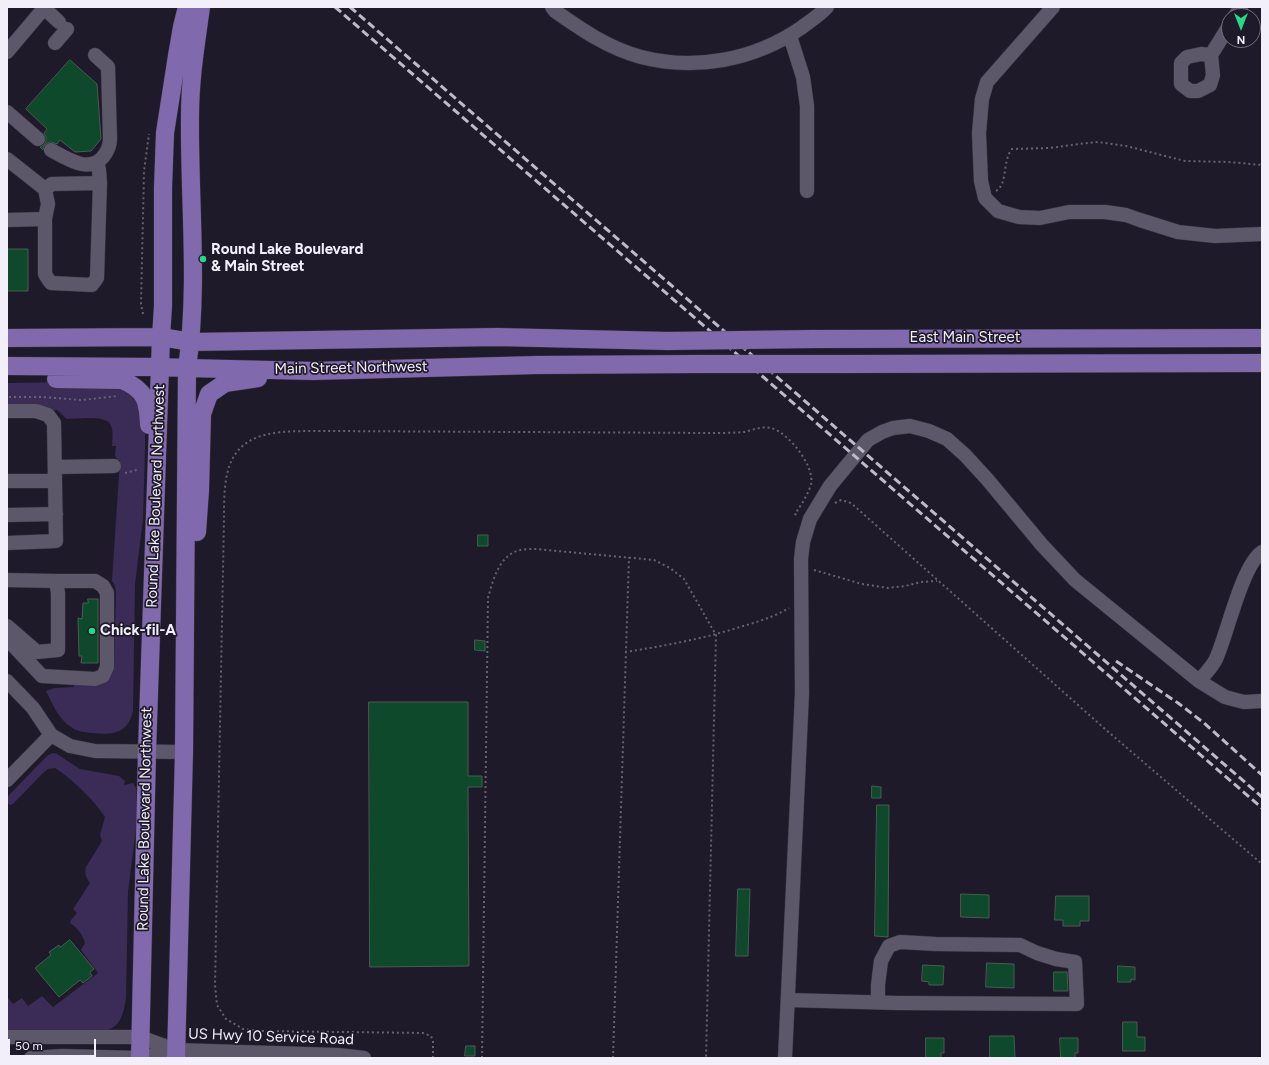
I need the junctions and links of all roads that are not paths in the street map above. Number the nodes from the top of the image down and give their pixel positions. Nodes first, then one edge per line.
1 (45, 7) edge
2 (187, 7) edge
3 (201, 7) edge
4 (552, 7) edge
5 (827, 7) edge
6 (1053, 7) edge
7 (790, 36) junction
8 (1221, 39) edge
9 (55, 43) dead end
10 (7, 52) edge
11 (95, 55) dead end
12 (1211, 55) dead end
13 (7, 112) edge
14 (38, 139) dead end
15 (51, 150) dead end
16 (7, 159) edge
17 (97, 162) junction
18 (100, 183) junction
19 (45, 189) junction
20 (807, 191) dead end
21 (45, 219) junction
22 (7, 220) edge
23 (1262, 234) edge
24 (161, 337) junction
25 (7, 338) edge
26 (1262, 338) edge
27 (668, 341) joint
28 (191, 342) junction
29 (1262, 363) edge
30 (696, 364) joint
31 (7, 366) edge
32 (161, 367) junction
33 (187, 368) junction
34 (280, 370) junction
35 (7, 378) edge
36 (7, 411) edge
37 (114, 466) dead end
38 (55, 474) junction
39 (7, 481) edge
40 (156, 484) junction
41 (56, 514) junction
42 (7, 515) edge
43 (7, 543) edge
44 (1262, 552) edge
45 (186, 579) junction
46 (7, 580) edge
47 (56, 580) junction
48 (7, 626) edge
49 (7, 639) edge
50 (7, 681) edge
51 (1200, 681) junction
52 (1262, 701) edge
53 (51, 735) junction
54 (147, 752) junction
55 (184, 752) junction
56 (7, 780) edge
57 (788, 1000) junction
58 (878, 1002) junction
59 (7, 1037) edge
60 (140, 1037) junction
61 (176, 1054) edge
62 (31, 1058) edge
63 (140, 1058) edge
64 (364, 1058) edge
65 (785, 1058) edge

1 - 9 street
1 - 10 street
2 - 24 main road, Round Lake Boulevard Northwest
3 - 28 main road, Round Lake Boulevard Northwest
4 - 7 street
5 - 7 street
6 - 23 street
7 - 20 street
8 - 12 street
11 - 17 street
13 - 14 street
15 - 17 street
16 - 19 street
17 - 18 street
18 - 19 street
18 - 21 street
19 - 21 street
21 - 22 street
24 - 25 main road, Main Street Northwest
24 - 28 main road, Main Street Northwest
24 - 32 main road, Round Lake Boulevard Northwest
26 - 27 main road, East Main Street, bridge
27 - 28 main road, Main Street Northwest
28 - 33 main road, Round Lake Boulevard Northwest
29 - 30 main road, East Main Street, bridge
30 - 34 main road, Main Street Northwest
31 - 32 main road, Main Street Northwest
32 - 33 main road, Main Street Northwest
32 - 40 main road, Round Lake Boulevard Northwest
33 - 34 main road, Main Street Northwest
33 - 45 main road, Round Lake Boulevard Northwest
34 - 45 main road
35 - 40 main road
36 - 38 street
37 - 38 street
38 - 39 street
38 - 41 street
40 - 54 main road, Round Lake Boulevard Northwest
41 - 42 street
41 - 43 street
44 - 51 street
45 - 55 main road, Round Lake Boulevard Northwest
46 - 47 street
47 - 48 street
47 - 49 street
50 - 53 street
51 - 52 street
51 - 57 street
53 - 54 street
53 - 56 street
54 - 55 street
54 - 60 main road, Round Lake Boulevard Northwest
55 - 61 main road, Round Lake Boulevard Northwest
57 - 58 street
57 - 65 street
58 - 58 street
59 - 60 street
60 - 61 street
60 - 63 main road, Round Lake Boulevard Northwest
61 - 63 street
61 - 64 street, US Hwy 10 Service Road
62 - 63 street

